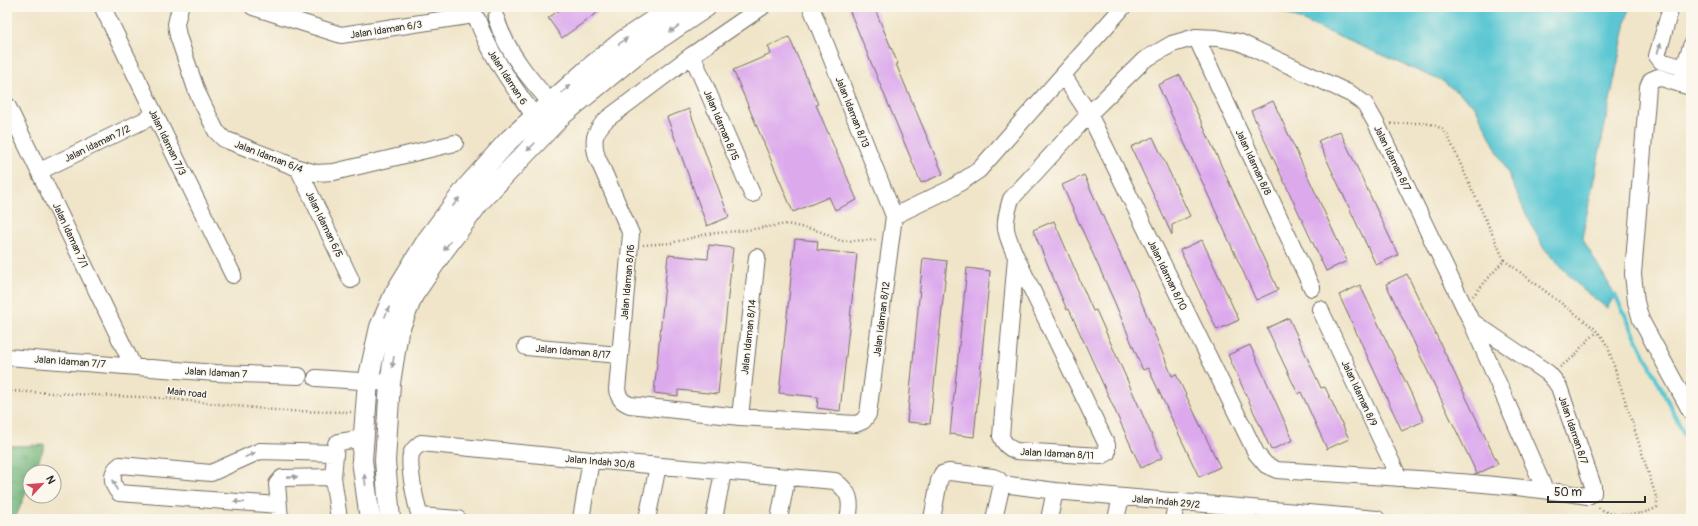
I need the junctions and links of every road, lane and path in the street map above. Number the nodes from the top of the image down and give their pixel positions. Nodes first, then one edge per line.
1 (180, 7) edge
2 (253, 7) edge
3 (673, 7) edge
4 (706, 7) edge
5 (762, 7) edge
6 (811, 7) edge
7 (1123, 7) edge
8 (1672, 7) edge
9 (103, 8) dead end
10 (497, 12) edge
11 (475, 14) edge
12 (1196, 37) junction
13 (1691, 46) edge
14 (692, 55) junction
15 (1688, 69) edge
16 (1063, 75) junction
17 (1686, 85) edge
18 (7, 105) edge
19 (556, 109) junction
20 (1089, 114) junction
21 (155, 115) junction
22 (540, 124) junction
23 (1377, 125) junction
24 (455, 143) dead end
25 (298, 168) junction
26 (40, 171) junction
27 (752, 194) dead end
28 (894, 216) junction
29 (891, 240) junction
30 (630, 246) junction
31 (757, 257) dead end
32 (1016, 258) junction
33 (1504, 260) junction
34 (233, 275) dead end
35 (351, 280) dead end
36 (1312, 288) dead end
37 (1463, 303) junction
38 (1320, 309) dead end
39 (1471, 321) junction
40 (1597, 332) junction
41 (526, 347) dead end
42 (620, 355) junction
43 (7, 357) edge
44 (133, 366) junction
45 (1548, 373) junction
46 (299, 376) dead end
47 (316, 378) dead end
48 (368, 381) junction
49 (390, 383) junction
50 (7, 391) edge
51 (1689, 405) edge
52 (365, 413) junction
53 (740, 417) junction
54 (364, 438) junction
55 (334, 453) junction
56 (591, 460) junction
57 (658, 466) junction
58 (723, 472) junction
59 (333, 477) junction
60 (787, 477) junction
61 (1399, 478) junction
62 (1002, 484) junction
63 (1545, 490) junction
64 (1055, 491) junction
65 (1588, 496) junction
66 (1121, 497) junction
67 (1177, 502) junction
68 (279, 512) edge
69 (1237, 513) edge
70 (1297, 516) edge
71 (420, 518) edge
72 (1359, 518) edge
73 (339, 519) edge
74 (370, 519) edge
75 (390, 519) edge
76 (458, 519) edge
77 (581, 519) edge
78 (647, 519) edge
79 (714, 519) edge
80 (779, 519) edge
81 (848, 519) edge
82 (932, 519) edge
83 (994, 519) edge
84 (1049, 519) edge
85 (1116, 519) edge
86 (1173, 519) edge
87 (1377, 519) edge

1 - 25 street, Jalan Idaman 6/4
2 - 11 street, Jalan Idaman 6/3
19 -> 3 main road
4 -> 19 main road
5 - 14 street
6 - 28 street, Jalan Idaman 8/13
7 - 16 street
15 -> 8 street
9 - 21 street, Jalan Idaman 7/3
10 - 11 street, Jalan Idaman 6/3
10 - 19 street, Jalan Idaman 6
11 - 22 street, Jalan Idaman 6
12 - 20 street
12 - 23 street, Jalan Idaman 8/7
12 - 36 street, Jalan Idaman 8/8
13 - 15 street
14 - 27 street, Jalan Idaman 8/15
14 - 30 street, Jalan Idaman 8/16
15 - 17 street
16 - 20 street, Jalan Idaman 8/10
16 - 28 street
17 - 51 street
18 - 26 street, Jalan Idaman 7/1
19 - 22 main road
20 - 32 street, Jalan Idaman 8/11
20 - 61 street, Jalan Idaman 8/10
21 - 26 street, Jalan Idaman 7/2
21 - 34 street, Jalan Idaman 7/3
48 -> 22 main road
22 -> 49 main road
23 - 33 path
23 - 37 street, Jalan Idaman 8/7
24 - 25 street, Jalan Idaman 6/4
25 - 35 street, Jalan Idaman 6/5
26 - 44 street, Jalan Idaman 7/1
28 - 29 street, Jalan Idaman 8/12
29 - 30 path
29 - 53 street, Jalan Idaman 8/12
30 - 42 street, Jalan Idaman 8/16
31 - 53 street, Jalan Idaman 8/14
32 - 32 street, Jalan Idaman 8/11
33 - 37 path
33 - 40 path
37 - 39 street, Jalan Idaman 8/7
38 - 61 street, Jalan Idaman 8/9
39 - 45 street, Jalan Idaman 8/7
39 - 63 street, Jalan Idaman 8/7
40 - 45 path
40 - 65 path
41 - 42 street, Jalan Idaman 8/17
42 - 53 street, Jalan Idaman 8/16
43 - 44 street, Jalan Idaman 7/7
44 - 46 street, Jalan Idaman 7
45 - 65 street, Jalan Idaman 8/7
47 - 48 street
48 - 49 street
48 - 52 main road
49 - 75 main road
50 - 52 path, Main road
52 - 54 main road
54 - 55 street
74 -> 54 main road
55 - 59 street
68 -> 55 street
56 - 57 street, Jalan Indah 30/8
56 - 71 street, Jalan Indah 30/8
56 - 77 street
57 - 58 street, Jalan Indah 30/8
57 - 78 street
58 - 60 street, Jalan Indah 30/8
58 - 79 street
68 -> 59 street
59 - 73 street
60 - 80 street
60 - 81 street, Jalan Indah 30/8
61 - 63 street
62 - 64 street, Jalan Indah 29/2
62 - 82 street, Jalan Indah 29/2
62 - 83 street
63 - 65 street
64 - 66 street, Jalan Indah 29/2
64 - 84 street
66 - 67 street, Jalan Indah 29/2
66 - 85 street
67 - 69 street, Jalan Indah 29/2
67 - 86 street
69 - 70 street, Jalan Indah 29/2
70 - 72 street, Jalan Indah 29/2
71 - 76 street
72 - 87 street, Jalan Indah 29/2

